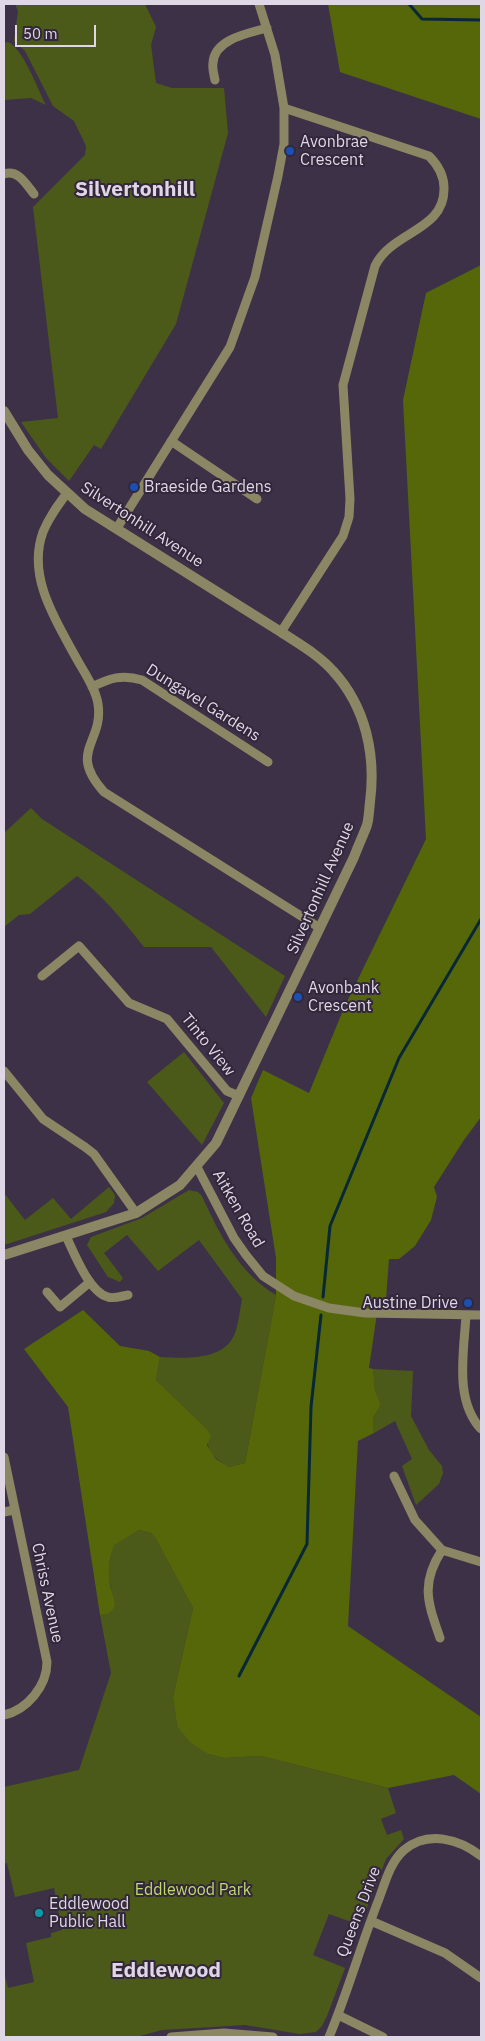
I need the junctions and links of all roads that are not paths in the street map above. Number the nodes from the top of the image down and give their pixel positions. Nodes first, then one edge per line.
1 (260, 4) edge
2 (267, 28) junction
3 (215, 80) dead end
4 (284, 108) junction
5 (4, 174) edge
6 (34, 194) dead end
7 (4, 411) edge
8 (171, 441) junction
9 (67, 493) junction
10 (257, 499) dead end
11 (117, 528) junction
12 (281, 632) junction
13 (92, 687) junction
14 (268, 762) dead end
15 (320, 928) junction
16 (42, 976) dead end
17 (4, 1070) edge
18 (239, 1096) junction
19 (197, 1167) junction
20 (136, 1213) junction
21 (66, 1236) junction
22 (4, 1255) edge
23 (90, 1282) junction
24 (47, 1292) dead end
25 (128, 1295) dead end
26 (466, 1315) junction
27 (481, 1315) edge
28 (481, 1429) edge
29 (4, 1457) edge
30 (394, 1476) dead end
31 (14, 1510) junction
32 (4, 1512) edge
33 (442, 1550) junction
34 (481, 1562) edge
35 (440, 1638) dead end
36 (4, 1715) edge
37 (481, 1856) edge
38 (371, 1921) junction
39 (481, 1978) edge
40 (338, 2015) junction
41 (171, 2037) edge
42 (274, 2037) edge
43 (328, 2037) edge
44 (383, 2037) edge

1 - 2 street
2 - 3 street
2 - 4 street
4 - 8 street
4 - 12 street
5 - 6 street
7 - 9 street, Silvertonhill Avenue
8 - 10 street
8 - 11 street
9 - 11 street, Silvertonhill Avenue
9 - 13 street
11 - 12 street, Silvertonhill Avenue
12 - 15 street, Silvertonhill Avenue
13 - 14 street, Dungavel Gardens
13 - 15 street
15 - 18 street, Silvertonhill Avenue
16 - 18 street, Tinto View
17 - 20 street
18 - 19 street, Silvertonhill Avenue
19 - 20 street, Silvertonhill Avenue
19 - 26 street, Aitken Road
20 - 21 street, Silvertonhill Avenue
21 - 22 street, Silvertonhill Avenue
21 - 23 street
23 - 24 street
23 - 25 street
26 - 27 street, Aitken Road
26 - 28 street
29 - 31 street, Chriss Avenue
30 - 33 street
31 - 32 street
31 - 36 street, Chriss Avenue
33 - 34 street
33 - 35 street
37 - 38 street, Queens Drive
38 - 39 street
38 - 40 street, Queens Drive
40 - 43 street, Queens Drive
40 - 44 street
41 - 42 street

